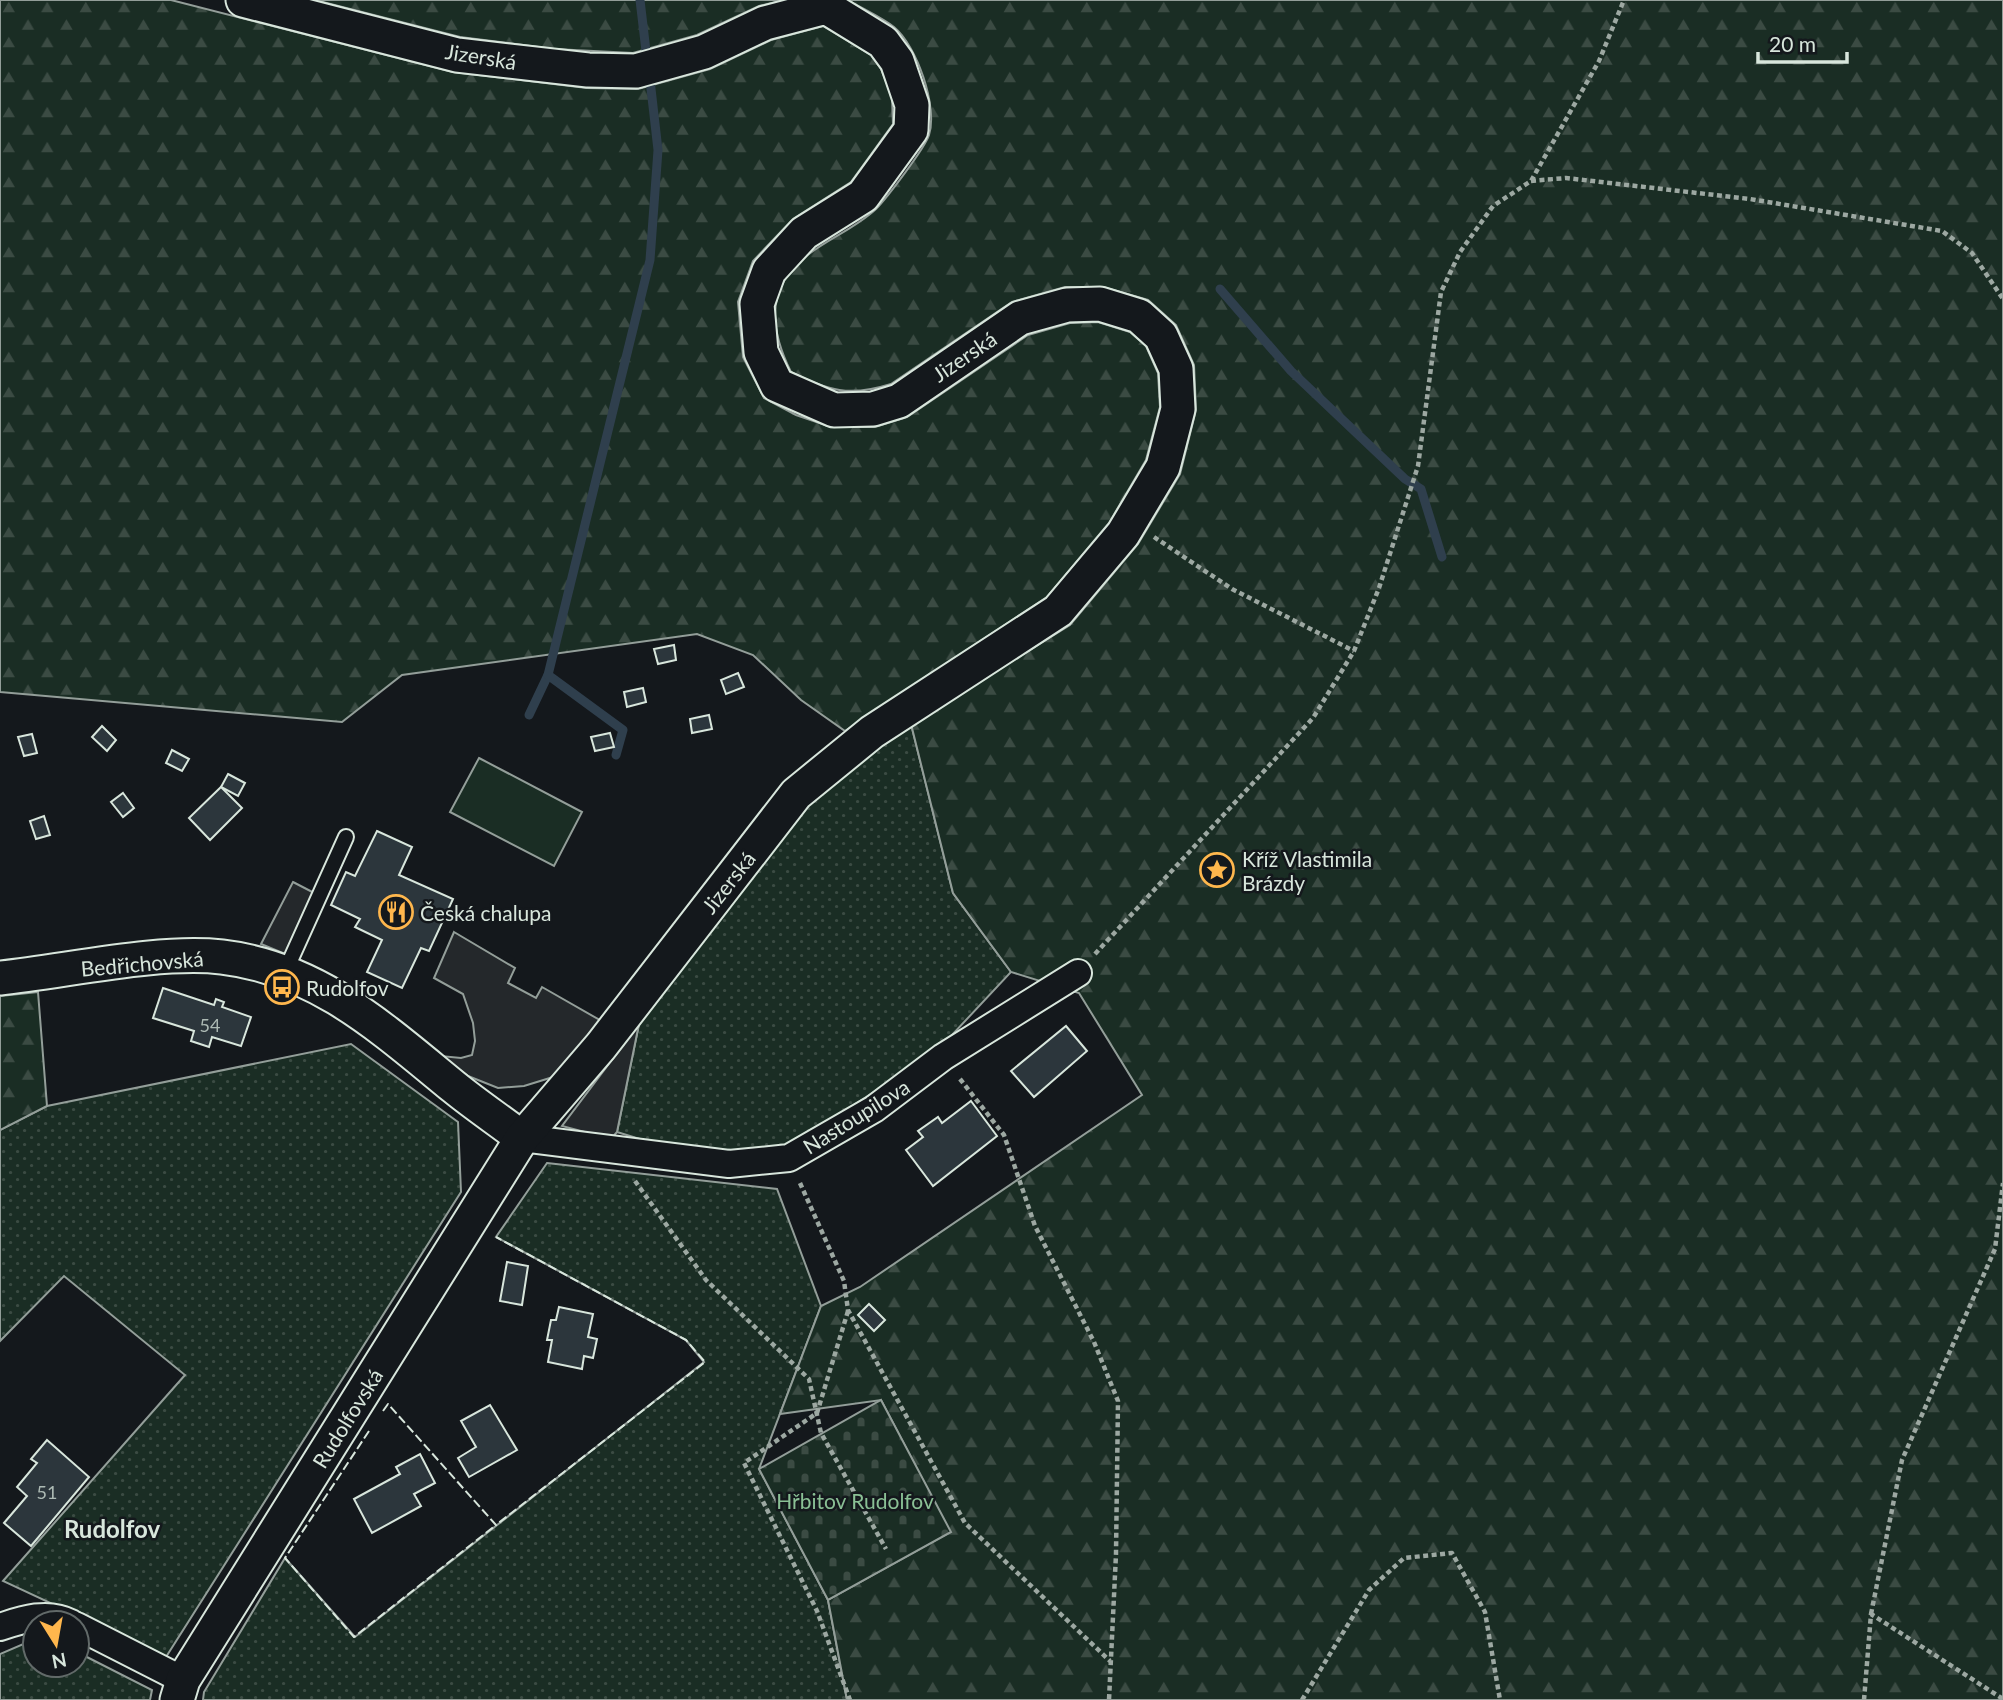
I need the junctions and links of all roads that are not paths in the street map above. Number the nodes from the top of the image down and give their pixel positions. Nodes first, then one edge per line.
1 (243, 0) edge
2 (346, 837) dead end
3 (285, 972) junction
4 (1078, 973) road end
5 (0, 978) edge
6 (522, 1138) junction
7 (21, 1620) edge
8 (0, 1627) edge
9 (91, 1635) edge
10 (180, 1690) edge

1 - 6 street, Jizerská
2 - 3 lane
3 - 5 street, Bedřichovská
3 - 6 street, Bedřichovská
4 - 6 street, Nastoupilova
6 - 10 street, Rudolfovská
7 - 8 street
9 - 10 street

